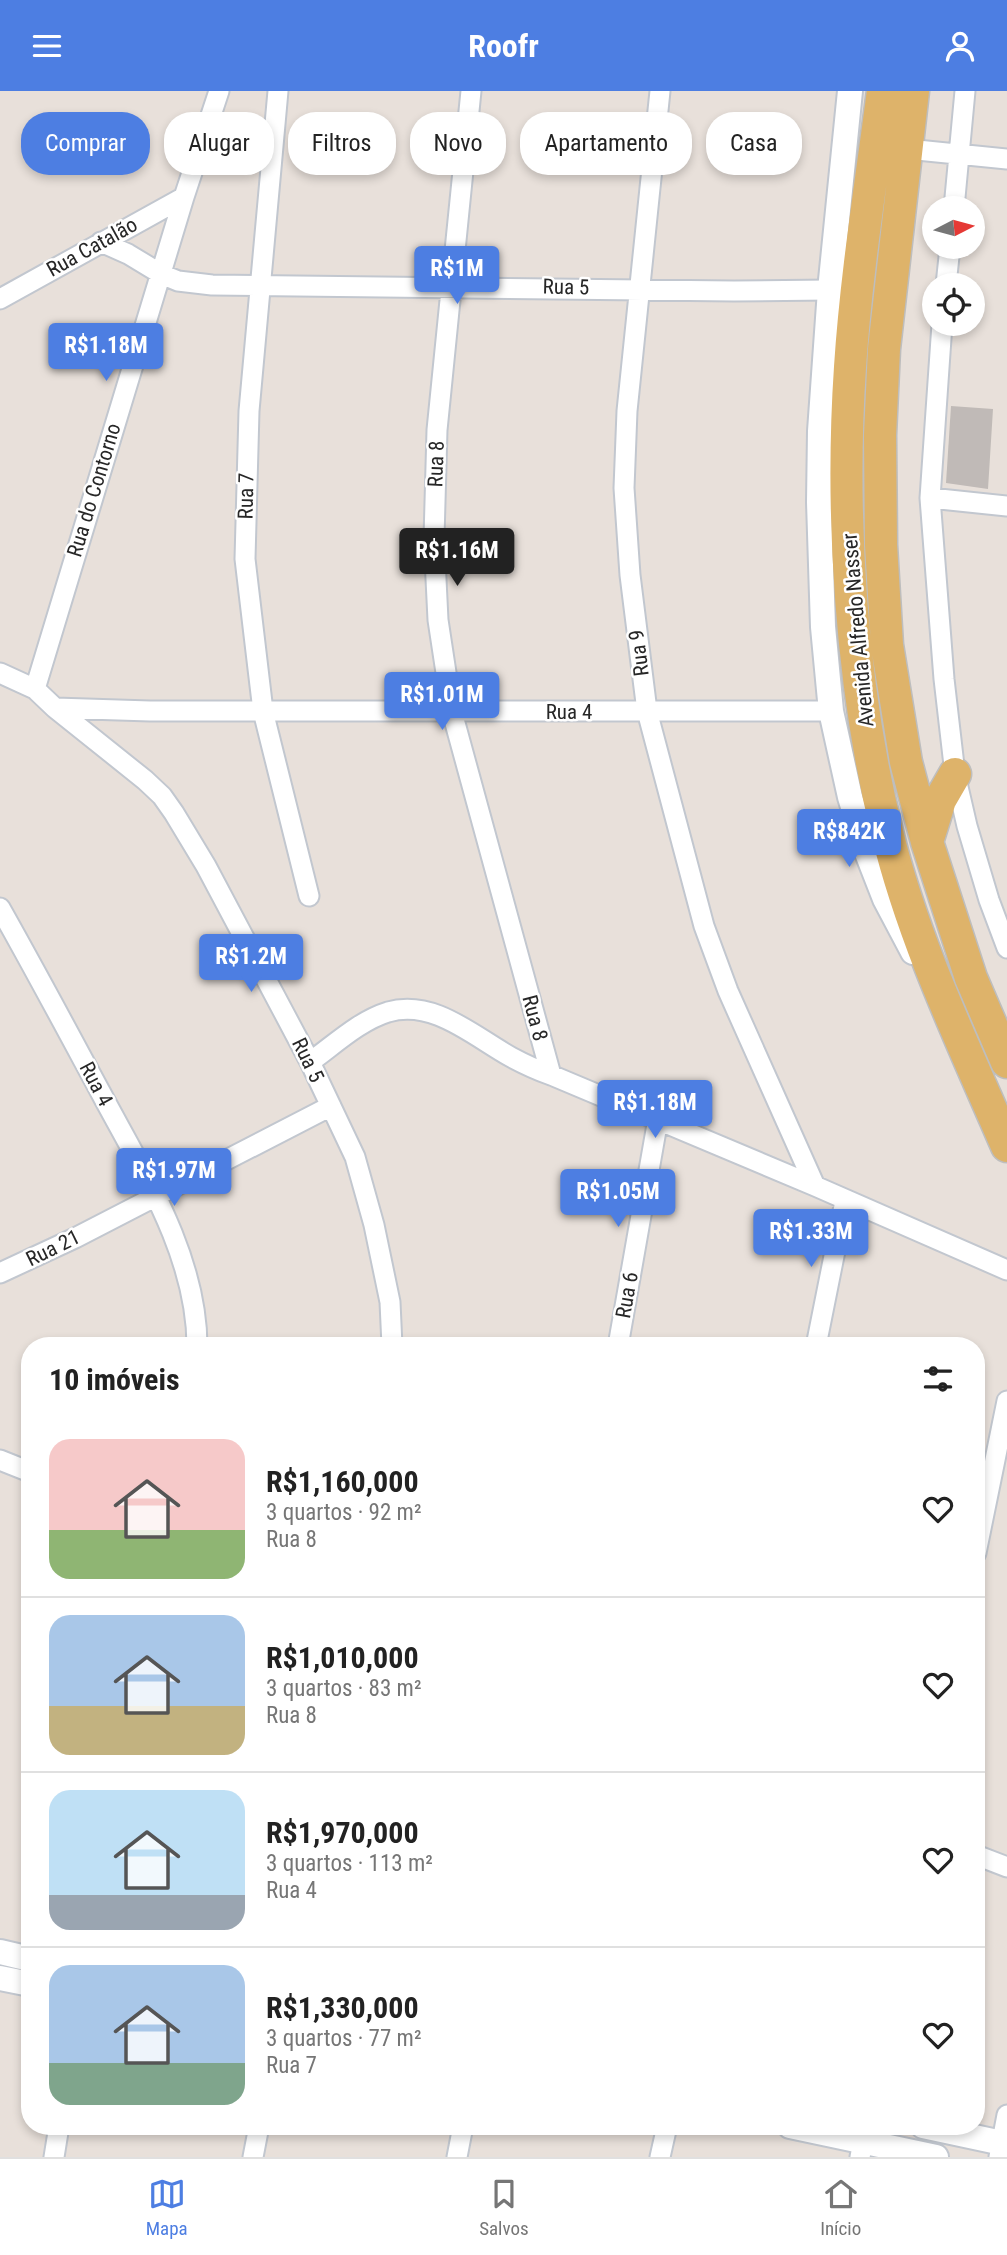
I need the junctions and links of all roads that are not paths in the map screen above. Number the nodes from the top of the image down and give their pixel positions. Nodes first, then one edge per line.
1 (219, 91) edge
2 (278, 91) edge
3 (471, 91) edge
4 (660, 91) edge
5 (850, 91) edge
6 (883, 91) edge
7 (913, 91) edge
8 (965, 91) edge
9 (906, 149) junction
10 (960, 154) junction
11 (1007, 159) edge
12 (955, 196) edge
13 (184, 197) junction
14 (853, 214) junction
15 (101, 241) junction
16 (161, 274) junction
17 (261, 285) junction
18 (452, 286) junction
19 (640, 289) junction
20 (830, 290) junction
21 (0, 299) edge
22 (941, 336) edge
23 (930, 498) junction
24 (1007, 506) edge
25 (0, 673) edge
26 (35, 689) junction
27 (55, 708) junction
28 (263, 711) junction
29 (647, 711) junction
30 (831, 711) junction
31 (452, 712) junction
32 (955, 774) junction
33 (927, 842) junction
34 (309, 896) dead end
35 (998, 896) edge
36 (0, 908) edge
37 (1007, 948) edge
38 (943, 994) junction
39 (310, 1062) junction
40 (1007, 1062) edge
41 (551, 1076) junction
42 (331, 1106) junction
43 (658, 1119) junction
44 (1007, 1146) edge
45 (815, 1186) junction
46 (155, 1195) junction
47 (845, 1201) junction
48 (1007, 1270) edge
49 (0, 1273) edge
50 (197, 1337) edge
51 (392, 1337) edge
52 (620, 1337) edge
53 (818, 1337) edge
54 (1007, 1401) edge
55 (0, 1460) edge
56 (21, 1468) edge
57 (985, 1509) edge
58 (985, 1858) edge
59 (1007, 1867) edge
60 (0, 1952) edge
61 (21, 1957) edge
62 (0, 1978) edge
63 (21, 1982) edge
64 (1007, 2115) edge
65 (58, 2135) edge
66 (257, 2135) edge
67 (461, 2135) edge
68 (665, 2135) edge
69 (834, 2135) edge
70 (956, 2135) edge
71 (863, 2141) edge
72 (1003, 2148) edge
73 (54, 2157) edge
74 (253, 2157) edge
75 (457, 2157) edge
76 (660, 2157) edge
77 (936, 2157) edge

1 - 13 street, Rua do Contorno
2 - 17 street, Rua 7
3 - 18 street, Rua 8
4 - 19 street, Rua 9
5 - 14 street
6 - 14 main road, Avenida Alfredo Nasser
7 - 9 main road, Avenida Alfredo Nasser
8 - 10 street
9 - 10 street
9 - 33 main road, Avenida Alfredo Nasser
10 - 11 street
10 - 12 street
13 - 15 street, Rua Catalão
13 - 16 street, Rua do Contorno
14 - 20 street
14 - 38 main road, Avenida Alfredo Nasser
15 - 16 street, Rua 5
15 - 21 street, Rua Catalão
16 - 17 street, Rua 5
16 - 26 street, Rua do Contorno
17 - 18 street, Rua 5
17 - 28 street, Rua 7
18 - 19 street, Rua 5
18 - 31 street, Rua 8
19 - 20 street, Rua 5
19 - 29 street, Rua 9
20 - 30 street
22 - 23 street
23 - 24 street
23 - 32 street
25 - 26 street, Rua 5
26 - 27 street, Rua 5
27 - 28 street, Rua 4
27 - 39 street, Rua 5
28 - 31 street, Rua 4
28 - 34 street, Rua 7
29 - 30 street, Rua 4
29 - 31 street, Rua 4
29 - 45 street, Rua 9
30 - 38 street
31 - 41 street, Rua 8
32 - 33 main road
32 - 35 street
33 - 40 main road, Avenida Alfredo Nasser
35 - 37 street
36 - 46 street, Rua 4
38 - 44 main road, Avenida Alfredo Nasser
39 - 41 street
39 - 42 street, Rua 5
41 - 43 street
42 - 46 street, Rua 21
42 - 51 street, Rua 5
43 - 45 street
43 - 52 street, Rua 6
45 - 47 street
46 - 49 street, Rua 21
46 - 50 street, Rua 4
47 - 48 street
47 - 53 street
54 - 57 street
55 - 56 street
58 - 59 street
60 - 61 street
62 - 63 street
64 - 72 street
65 - 73 street
66 - 74 street
67 - 75 street
68 - 76 street
69 - 71 street
70 - 72 street
71 - 77 street

